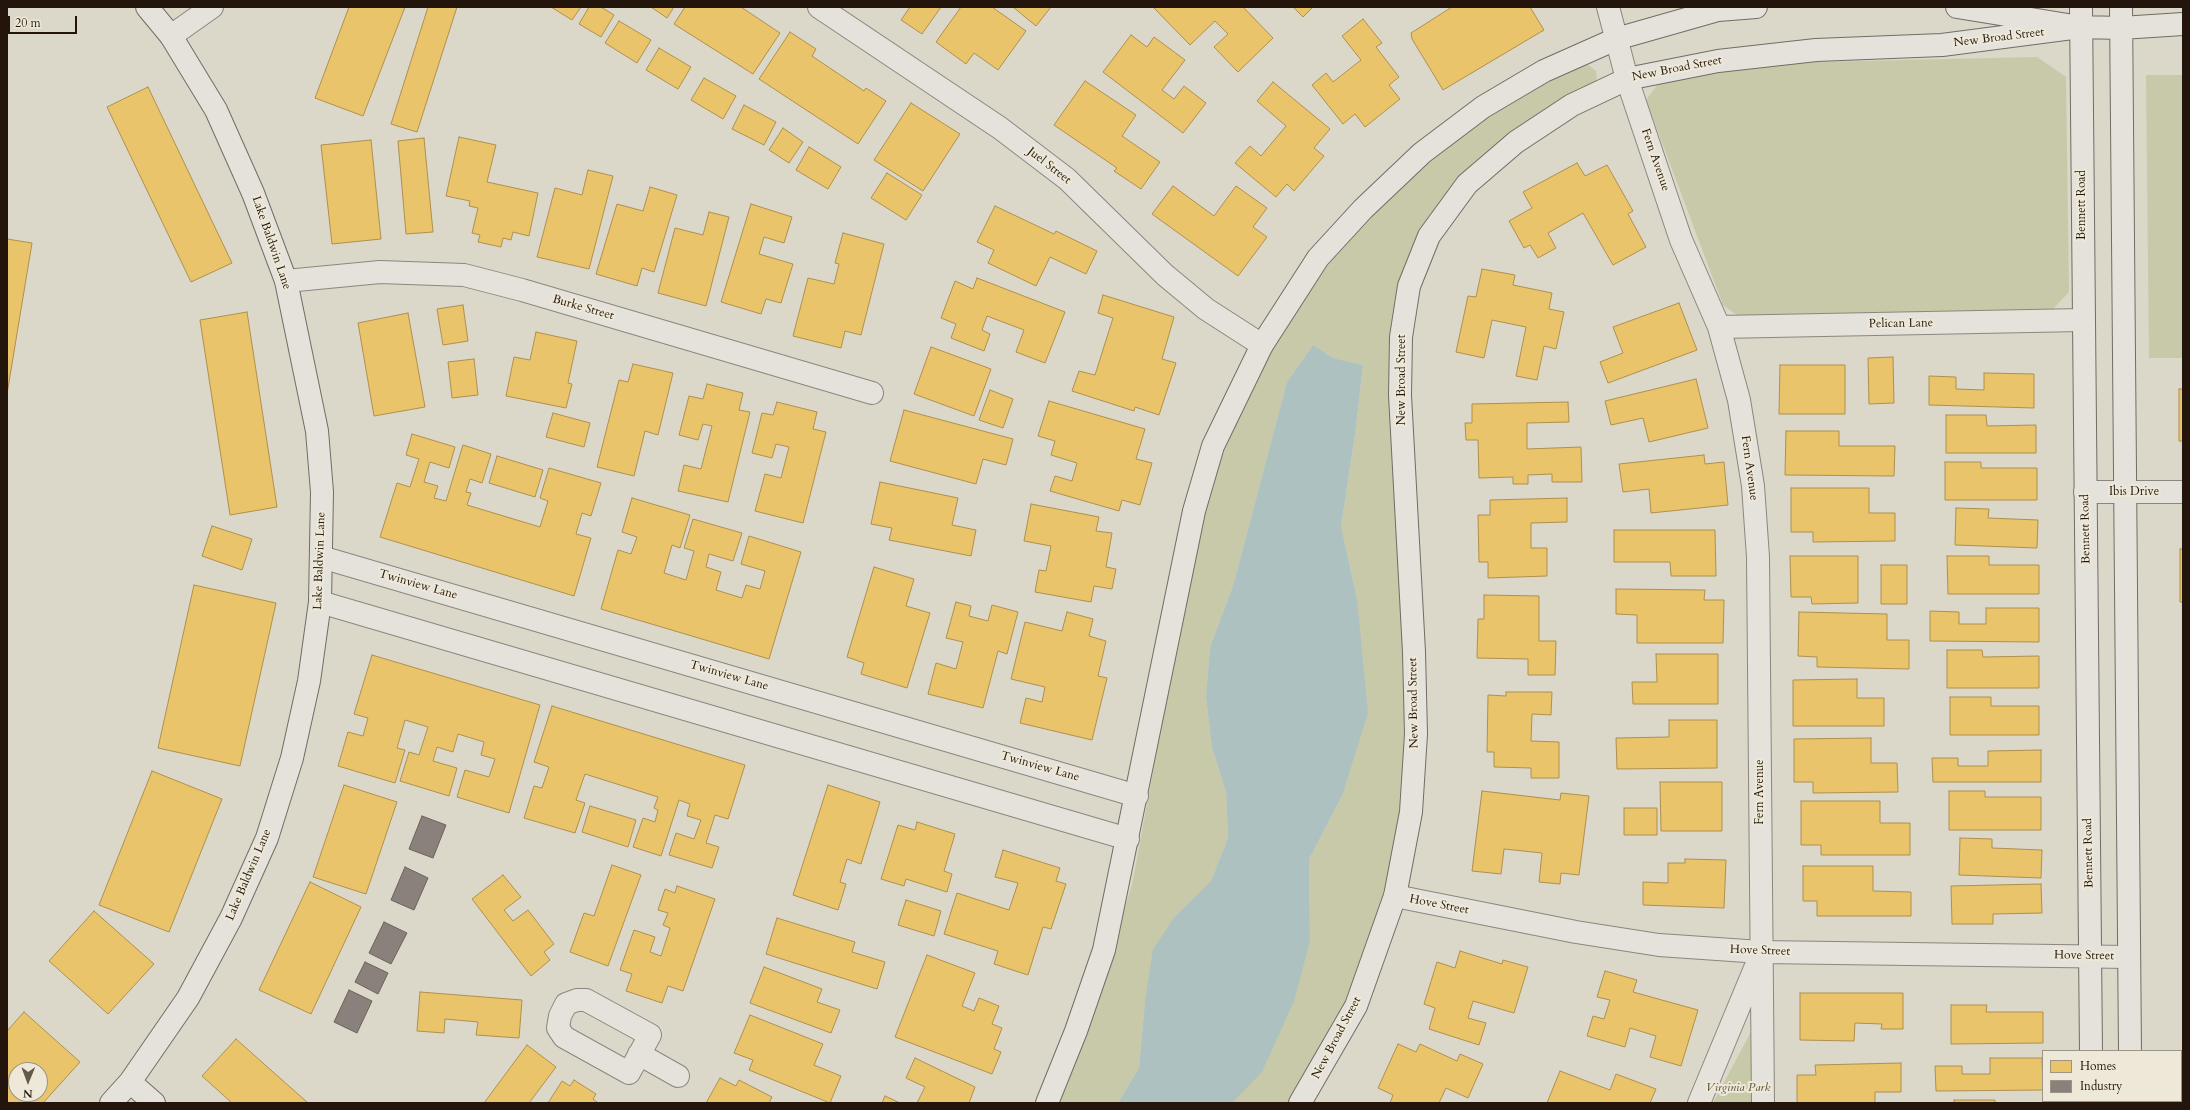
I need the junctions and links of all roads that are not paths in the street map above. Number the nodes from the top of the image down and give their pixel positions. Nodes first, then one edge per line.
1 (147, 7) edge
2 (212, 7) edge
3 (819, 7) edge
4 (1608, 7) edge
5 (1756, 7) edge
6 (1957, 7) edge
7 (2081, 17) edge
8 (2121, 18) edge
9 (2183, 24) edge
10 (171, 36) junction
11 (1616, 39) junction
12 (1627, 79) junction
13 (286, 282) junction
14 (2082, 320) junction
15 (1719, 327) junction
16 (1262, 345) junction
17 (872, 393) dead end
18 (2085, 492) junction
19 (2125, 492) junction
20 (2183, 492) edge
21 (321, 557) junction
22 (320, 602) junction
23 (1137, 796) junction
24 (1128, 839) junction
25 (1395, 896) junction
26 (1761, 952) junction
27 (2090, 956) junction
28 (2129, 957) junction
29 (2091, 1050) edge
30 (2130, 1050) edge
31 (639, 1054) dead end
32 (678, 1076) dead end
33 (130, 1082) junction
34 (111, 1103) edge
35 (154, 1103) edge
36 (1048, 1103) edge
37 (1300, 1103) edge
38 (1699, 1103) edge
39 (1763, 1103) edge

1 - 10 street, Lake Baldwin Lane
2 - 10 street
3 - 16 street, Juel Street
4 - 11 street, Fern Avenue
5 - 11 street
6 - 7 street, New Broad Street
7 - 8 street
7 - 12 street, New Broad Street
7 - 14 street, Bennett Road
8 - 9 street
8 - 19 street
10 - 13 street, Lake Baldwin Lane
11 - 12 street, Fern Avenue
11 - 16 street
12 - 15 street, Fern Avenue
12 - 25 street, New Broad Street
13 - 17 street, Burke Street
13 - 21 street, Lake Baldwin Lane
14 - 15 street, Pelican Lane
14 - 18 street, Bennett Road
15 - 26 street, Fern Avenue
16 - 23 street
18 - 19 street, Ibis Drive
18 - 27 street, Bennett Road
19 - 20 street, Ibis Drive
19 - 28 street
21 - 22 street, Lake Baldwin Lane
21 - 23 street, Twinview Lane
22 - 24 street
22 - 33 street, Lake Baldwin Lane
23 - 24 street
24 - 36 street
25 - 26 street, Hove Street
25 - 37 street, New Broad Street
26 - 27 street, Hove Street
26 - 38 street, Fern Avenue
26 - 39 street, Fern Avenue
27 - 28 street, Hove Street
27 - 29 street, Bennett Road
28 - 30 street
31 - 32 street
33 - 34 street, Lake Baldwin Lane
33 - 35 street

